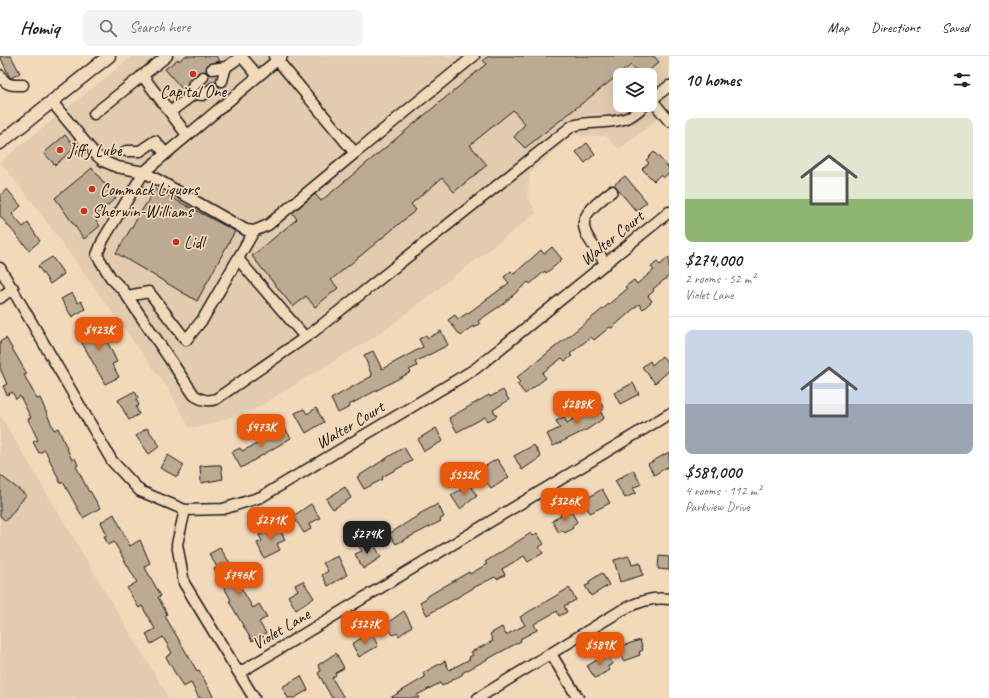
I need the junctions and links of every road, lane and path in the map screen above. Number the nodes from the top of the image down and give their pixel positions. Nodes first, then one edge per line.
1 (108, 56) edge
2 (167, 56) edge
3 (242, 56) edge
4 (474, 56) edge
5 (278, 57) edge
6 (0, 75) edge
7 (142, 75) junction
8 (217, 75) tunnel mouth
9 (258, 76) junction
10 (23, 85) dead end
11 (669, 86) edge
12 (194, 94) junction
13 (657, 96) edge
14 (52, 102) junction
15 (657, 110) edge
16 (170, 112) junction
17 (637, 112) edge
18 (94, 114) dead end
19 (666, 118) edge
20 (187, 135) junction
21 (0, 143) edge
22 (126, 151) dead end
23 (165, 153) junction
24 (355, 153) junction
25 (144, 172) junction
26 (612, 191) dead end
27 (669, 212) edge
28 (254, 231) junction
29 (238, 259) junction
30 (606, 264) junction
31 (0, 268) edge
32 (13, 288) junction
33 (127, 296) junction
34 (0, 298) edge
35 (305, 338) junction
36 (669, 414) edge
37 (185, 510) junction
38 (669, 599) edge
39 (551, 654) junction
40 (239, 673) junction
41 (254, 698) edge
42 (478, 698) edge
43 (578, 698) edge

1 - 14 main road
2 - 7 street
3 - 8 street
3 - 9 street
4 - 24 street
5 - 9 street
5 - 24 street
6 - 10 street
7 - 16 street
7 - 18 street
9 - 20 street
11 - 13 street
12 - 12 street
12 - 16 street
14 - 21 main road
14 - 25 street
15 - 19 street
16 - 20 street
17 - 35 street
20 - 23 street
22 - 23 street
23 - 25 street
24 - 28 street
25 - 28 street
25 - 33 street
26 - 30 street
27 - 30 street, Walter Court
28 - 29 street
29 - 33 street
29 - 35 street
30 - 37 street, Walter Court
31 - 32 street, Walter Court
32 - 34 street
32 - 37 street, Walter Court
33 - 35 street
36 - 40 street, Violet Lane
37 - 40 street
38 - 39 street
39 - 42 street
39 - 43 street
40 - 41 street

